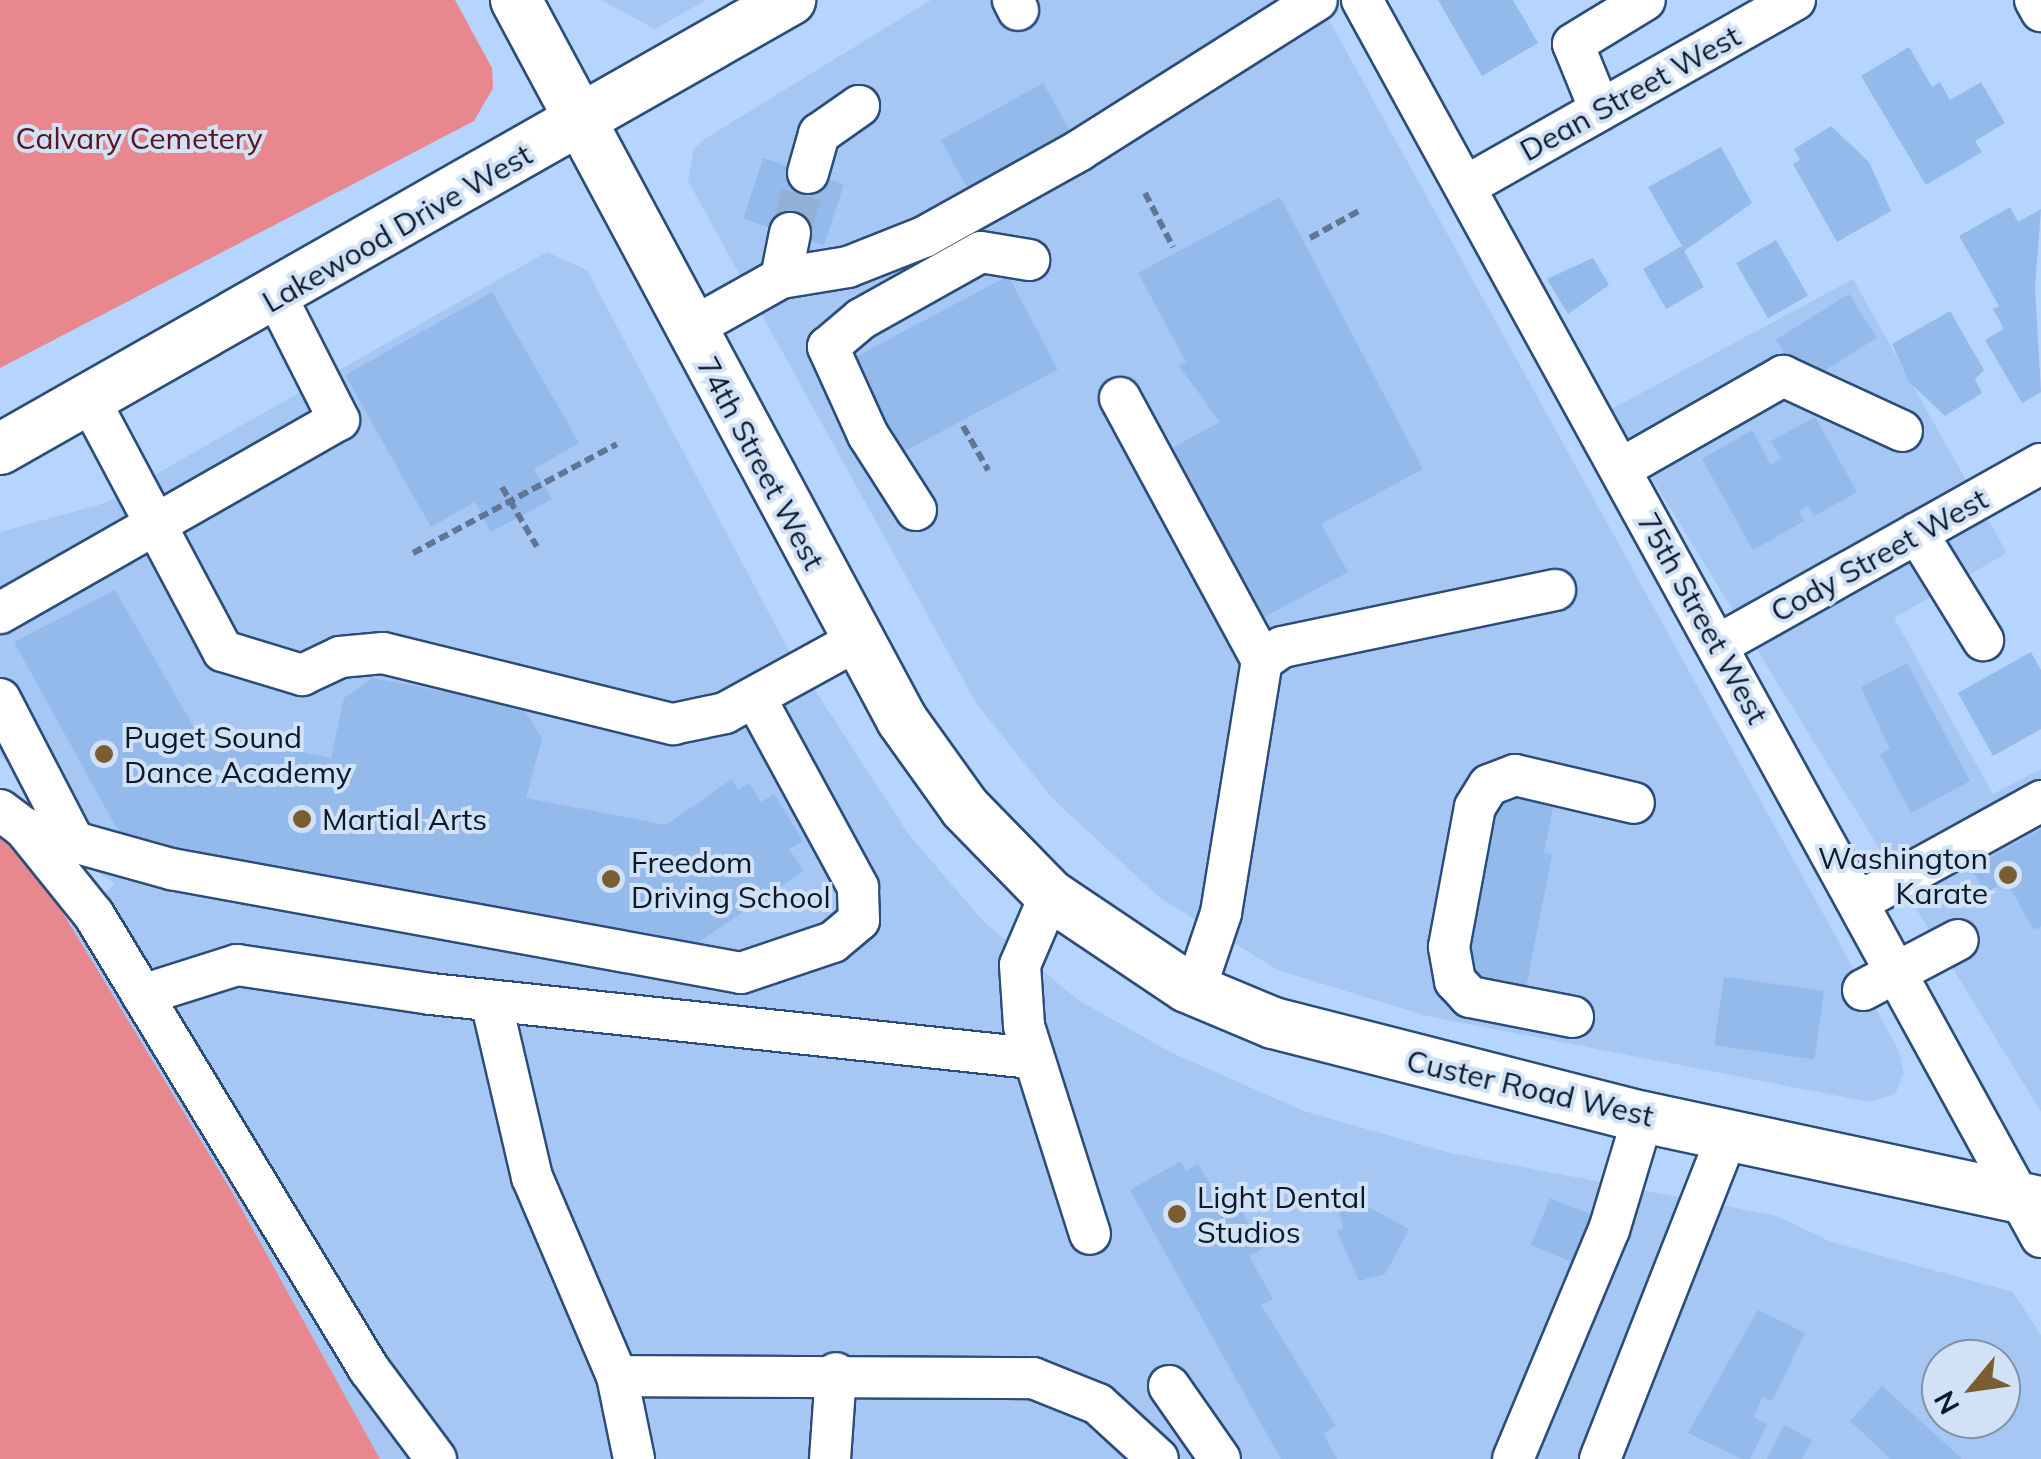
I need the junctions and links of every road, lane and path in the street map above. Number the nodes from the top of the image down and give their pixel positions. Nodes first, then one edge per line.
1 (516, 0) edge
2 (790, 0) edge
3 (1317, 0) edge
4 (1362, 0) edge
5 (1645, 0) edge
6 (1795, 0) edge
7 (2035, 0) edge
8 (2041, 11) edge
9 (859, 106) dead end
10 (1600, 110) junction
11 (582, 123) junction
12 (808, 173) tunnel mouth
13 (1466, 186) junction
14 (1145, 193) dead end
15 (1358, 211) dead end
16 (790, 233) tunnel mouth
17 (1310, 238) dead end
18 (1173, 247) dead end
19 (1030, 260) dead end
20 (781, 278) junction
21 (277, 298) junction
22 (690, 329) junction
23 (1120, 398) dead end
24 (90, 401) junction
25 (962, 426) dead end
26 (1902, 431) dead end
27 (617, 444) dead end
28 (0, 450) edge
29 (2041, 464) edge
30 (1620, 469) junction
31 (988, 470) dead end
32 (502, 487) dead end
33 (511, 501) junction
34 (916, 510) dead end
35 (155, 524) junction
36 (1917, 534) junction
37 (538, 547) dead end
38 (413, 553) dead end
39 (1555, 590) dead end
40 (0, 613) edge
41 (1984, 640) dead end
42 (856, 641) junction
43 (1718, 646) junction
44 (1262, 660) junction
45 (756, 697) junction
46 (0, 699) edge
47 (2041, 801) edge
48 (1634, 803) dead end
49 (12, 819) edge
50 (74, 842) junction
51 (1050, 895) junction
52 (1862, 900) junction
53 (1958, 940) dead end
54 (1900, 973) junction
55 (1196, 990) junction
56 (1863, 990) dead end
57 (142, 995) junction
58 (491, 1001) junction
59 (1573, 1017) dead end
60 (1032, 1058) junction
61 (1643, 1117) junction
62 (1728, 1134) junction
63 (2029, 1197) edge
64 (1090, 1234) dead end
65 (2041, 1237) edge
66 (836, 1373) junction
67 (617, 1376) junction
68 (1169, 1386) dead end
69 (436, 1459) edge
70 (634, 1459) edge
71 (830, 1459) edge
72 (1158, 1459) edge
73 (1220, 1459) edge
74 (1513, 1459) edge
75 (1600, 1459) edge

1 - 11 main road, 74th Street West
2 - 11 main road, Lakewood Drive West
3 - 20 street
4 - 13 street, 75th Street West
5 - 10 street
6 - 10 street, Dean Street West
7 - 8 street
9 - 12 street
10 - 13 street, Dean Street West
11 - 21 main road, Lakewood Drive West
11 - 22 main road, 74th Street West
13 - 30 street, 75th Street West
14 - 18 path
15 - 17 path
16 - 20 street
19 - 34 street
20 - 22 street
21 - 24 main road, Lakewood Drive West
21 - 35 street
22 - 42 main road, 74th Street West
23 - 44 street
24 - 28 main road, Lakewood Drive West
24 - 35 street
25 - 31 path
26 - 30 street
27 - 33 path
29 - 36 street, Cody Street West
30 - 43 street, 75th Street West
32 - 33 path
33 - 37 path
33 - 38 path
35 - 40 street
35 - 45 street
36 - 41 street
36 - 43 street, Cody Street West
39 - 44 street
42 - 45 street
42 - 51 main road, 74th Street West
43 - 52 street, 75th Street West
44 - 55 street
45 - 50 street
46 - 50 street
47 - 52 street
48 - 59 street
49 - 50 street
49 - 57 street
51 - 55 main road, Custer Road West
51 - 60 street
52 - 54 street, 75th Street West
53 - 54 street
54 - 56 street
54 - 63 street, 75th Street West
55 - 61 main road, Custer Road West
57 - 58 street
57 - 69 street
58 - 60 street
58 - 67 street
60 - 64 street
61 - 62 main road, Custer Road West
61 - 74 street
62 - 63 main road, Custer Road West
62 - 75 street
63 - 65 street, 75th Street West
66 - 67 street
66 - 71 street
66 - 72 street
67 - 70 street
68 - 73 street

